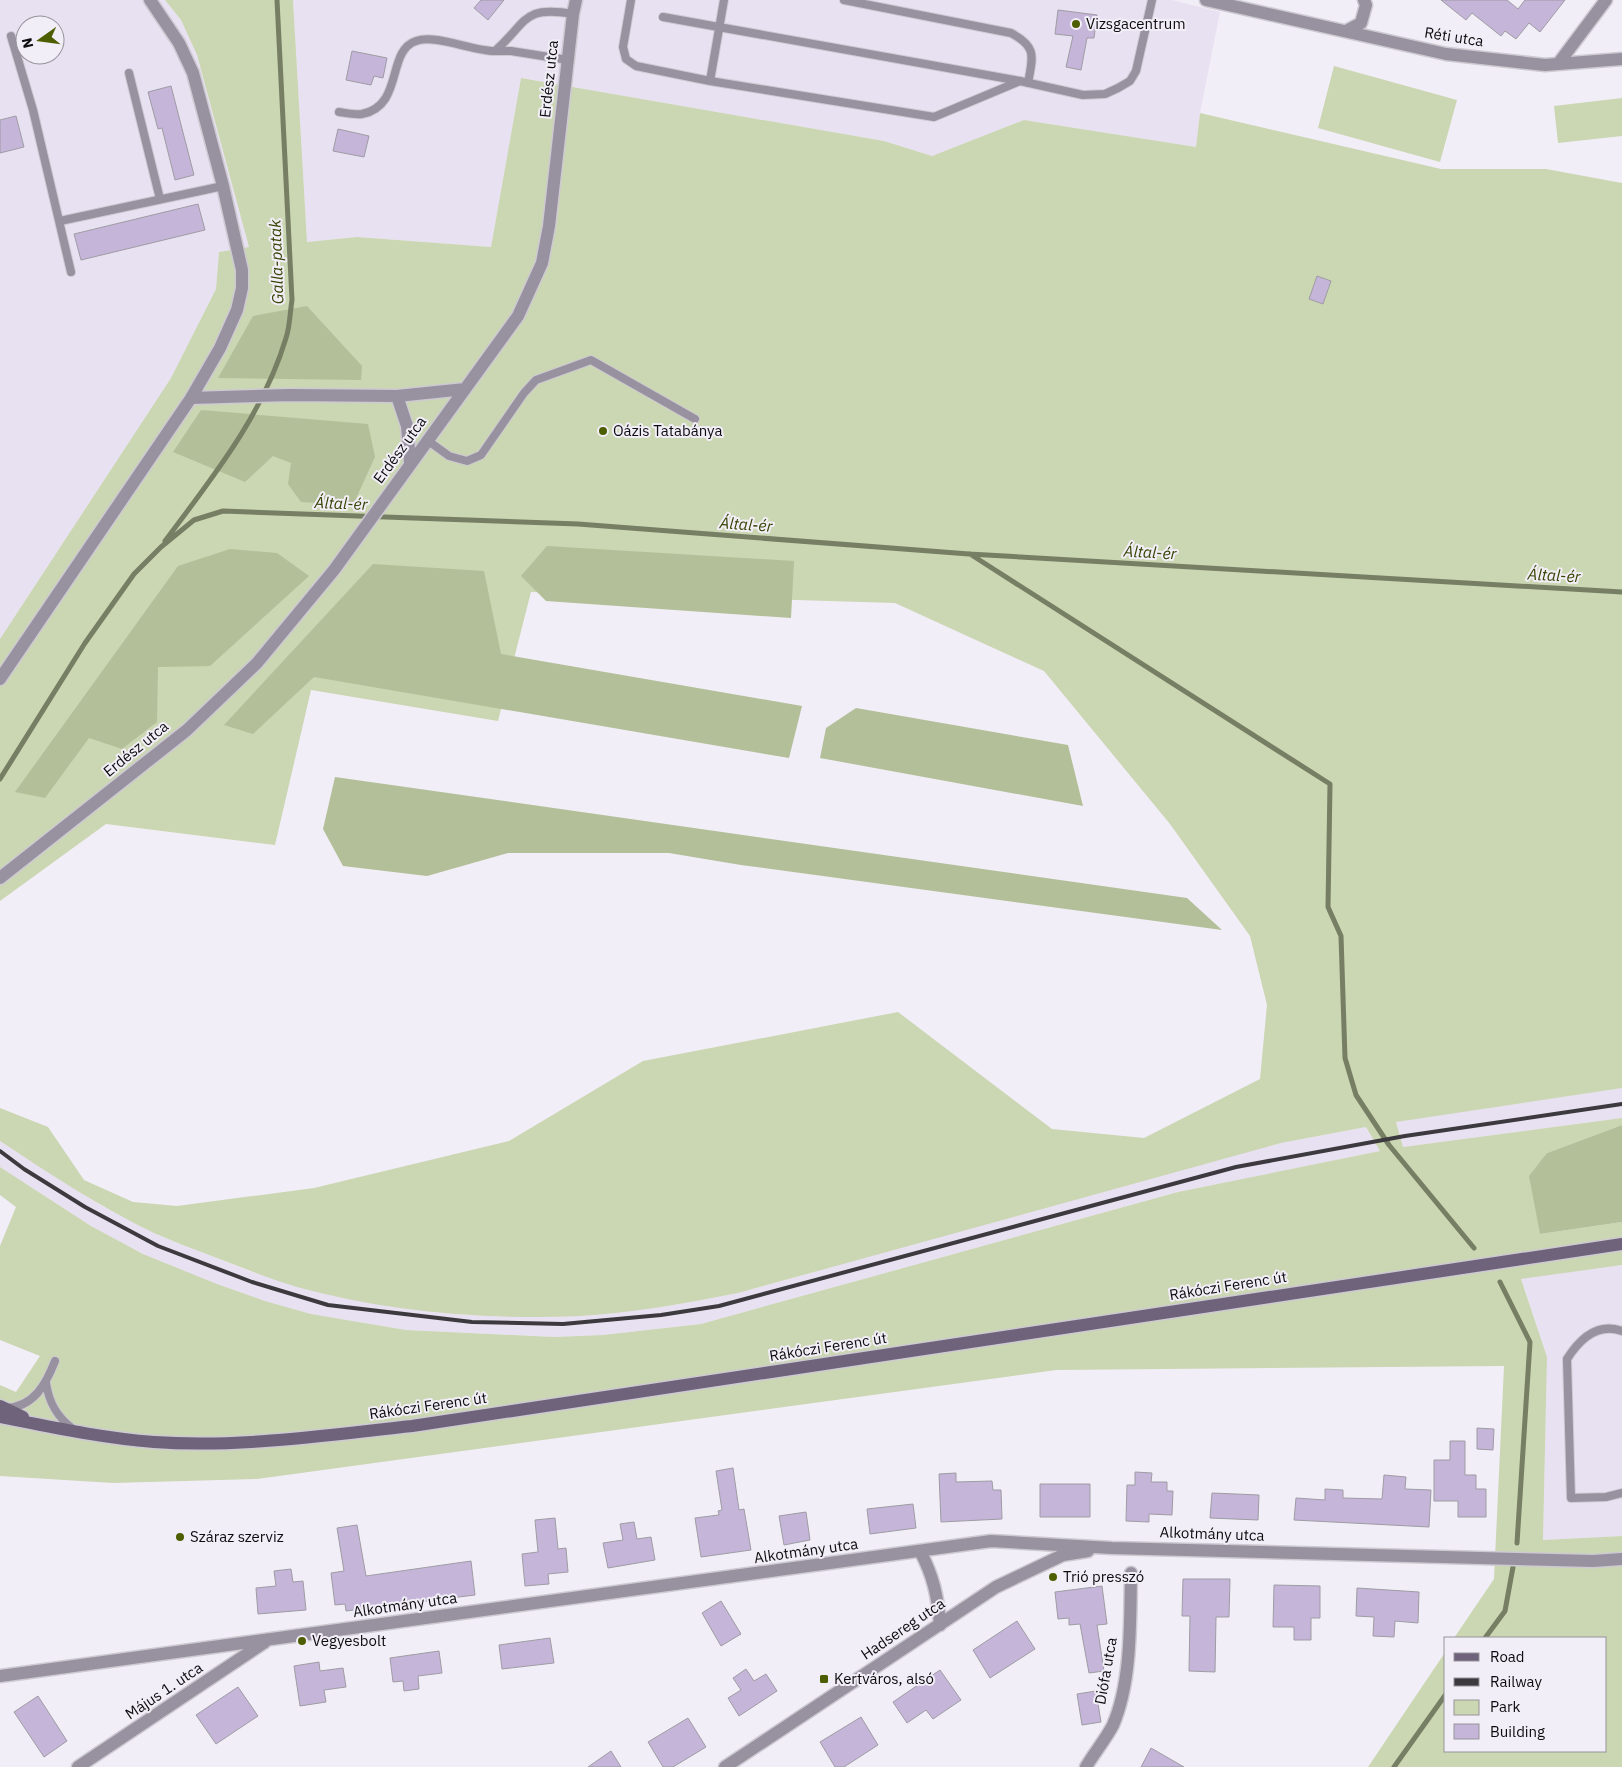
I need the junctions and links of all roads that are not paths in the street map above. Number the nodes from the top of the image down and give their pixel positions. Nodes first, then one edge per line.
1 (150, 0) edge
2 (576, 0) edge
3 (631, 0) edge
4 (724, 0) edge
5 (844, 0) edge
6 (1152, 0) edge
7 (1206, 0) edge
8 (1364, 0) edge
9 (1606, 0) edge
10 (573, 14) junction
11 (663, 17) dead end
12 (719, 28) junction
13 (1346, 31) junction
14 (11, 36) dead end
15 (495, 51) junction
16 (1622, 59) edge
17 (568, 60) junction
18 (1558, 64) junction
19 (129, 73) dead end
20 (710, 81) junction
21 (1024, 82) junction
22 (339, 112) dead end
23 (224, 186) junction
24 (160, 199) junction
25 (60, 220) junction
26 (72, 272) dead end
27 (465, 389) junction
28 (397, 396) junction
29 (191, 398) junction
30 (695, 419) dead end
31 (427, 440) junction
32 (410, 462) junction
33 (0, 679) edge
34 (0, 878) edge
35 (1622, 1244) edge
36 (1622, 1331) edge
37 (54, 1362) dead end
38 (46, 1383) junction
39 (2, 1410) edge
40 (75, 1431) junction
41 (1622, 1494) edge
42 (1112, 1548) junction
43 (920, 1551) junction
44 (1622, 1559) edge
45 (1131, 1573) dead end
46 (940, 1624) junction
47 (268, 1640) junction
48 (0, 1676) edge
49 (78, 1767) edge
50 (725, 1767) edge
51 (1086, 1767) edge

1 - 23 street
2 - 10 street, Erdész utca
3 - 20 lane
4 - 12 lane
5 - 21 lane
6 - 21 lane
7 - 13 street, Réti utca
8 - 13 street
9 - 18 street
10 - 15 lane
10 - 17 street, Erdész utca
11 - 12 lane
12 - 20 lane
12 - 21 lane
13 - 18 street, Réti utca
14 - 25 lane
15 - 17 lane
15 - 22 lane
16 - 18 street, Réti utca
17 - 27 street, Erdész utca
19 - 24 lane
20 - 21 lane
23 - 24 lane
23 - 29 street
24 - 25 lane
25 - 26 lane
27 - 28 street
27 - 31 street, Erdész utca
28 - 29 street
28 - 32 street
29 - 33 street
30 - 31 lane
31 - 32 street, Erdész utca
32 - 34 street, Erdész utca
35 - 40 main road, Rákóczi Ferenc út
36 - 41 lane
37 - 38 lane
38 - 39 lane
38 - 40 lane
39 - 40 main road, Rákóczi Ferenc út
42 - 43 street, Alkotmány utca
42 - 44 street, Alkotmány utca
42 - 46 street, Hadsereg utca
43 - 46 street
43 - 47 street, Alkotmány utca
45 - 51 street, Diófa utca
46 - 50 street, Hadsereg utca
47 - 48 street, Alkotmány utca
47 - 49 street, Május 1. utca

